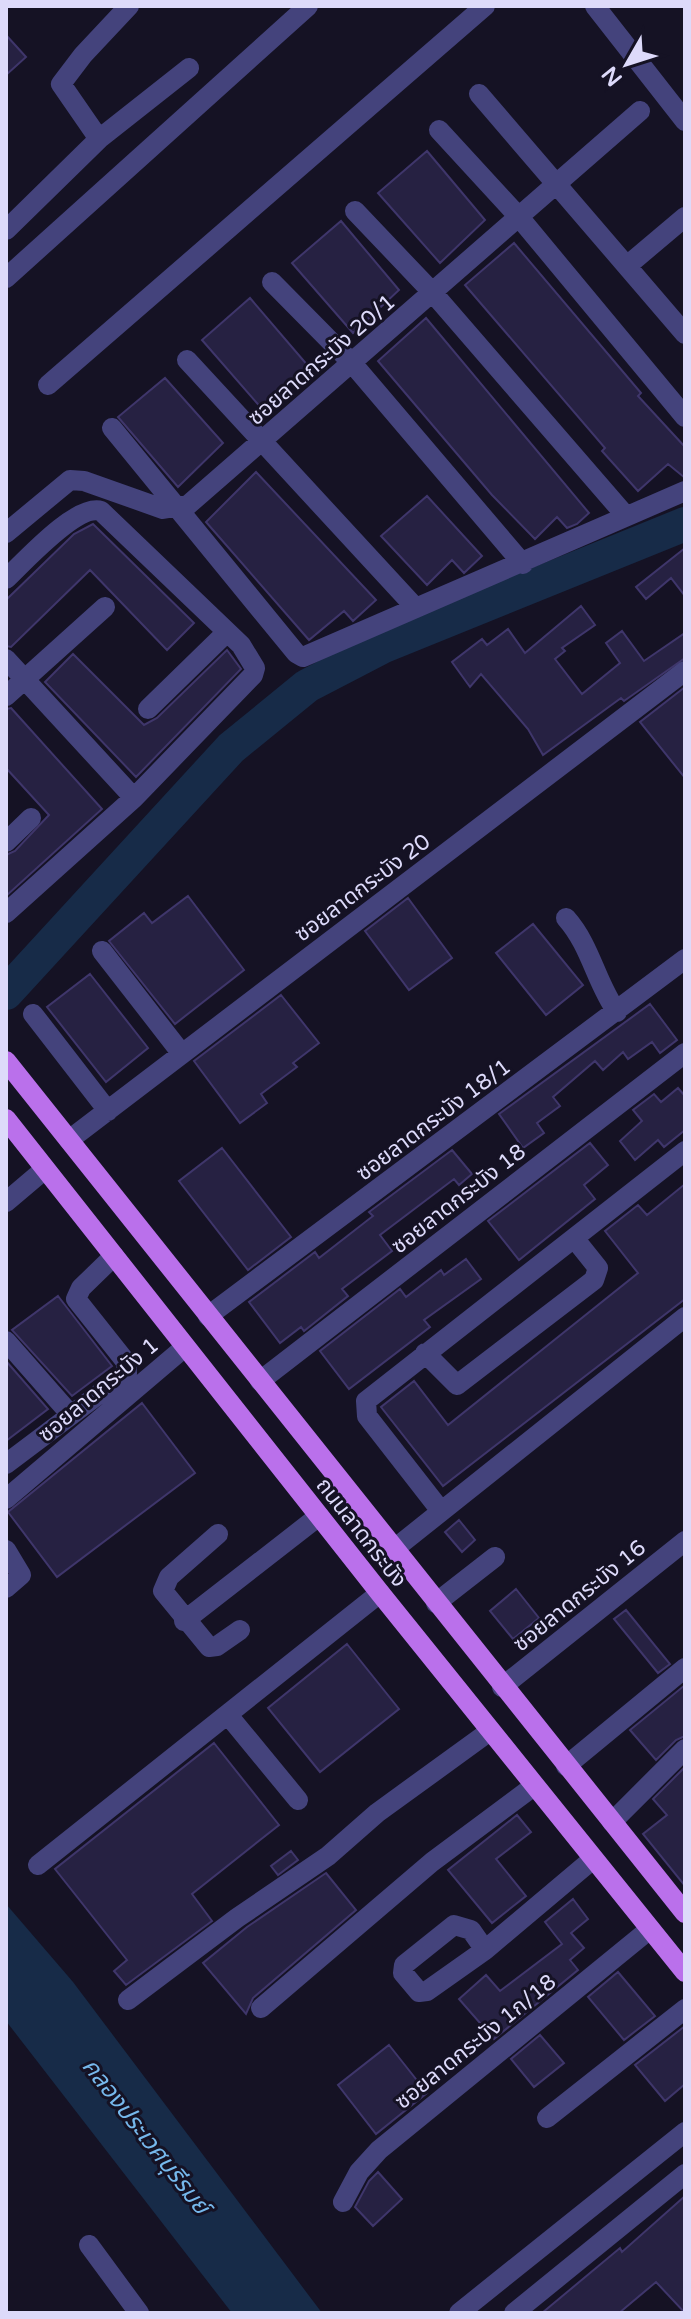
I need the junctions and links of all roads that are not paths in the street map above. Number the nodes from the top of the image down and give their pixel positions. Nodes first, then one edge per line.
1 (129, 6) edge
2 (308, 6) edge
3 (485, 6) edge
4 (595, 6) edge
5 (189, 68) dead end
6 (479, 94) dead end
7 (640, 111) dead end
8 (685, 121) edge
9 (439, 130) dead end
10 (99, 139) junction
11 (559, 183) junction
12 (355, 211) dead end
13 (519, 217) junction
14 (685, 217) edge
15 (6, 230) edge
16 (628, 265) junction
17 (6, 278) edge
18 (272, 282) dead end
19 (433, 293) junction
20 (685, 334) edge
21 (187, 360) dead end
22 (352, 363) junction
23 (48, 385) dead end
24 (685, 417) edge
25 (112, 428) dead end
26 (264, 440) junction
27 (685, 491) edge
28 (179, 509) junction
29 (626, 516) junction
30 (6, 533) edge
31 (523, 564) junction
32 (6, 579) edge
33 (414, 606) junction
34 (105, 607) dead end
35 (227, 632) junction
36 (6, 659) edge
37 (685, 671) edge
38 (25, 679) junction
39 (6, 696) edge
40 (148, 709) dead end
41 (134, 798) junction
42 (31, 818) dead end
43 (6, 842) edge
44 (6, 913) edge
45 (566, 918) dead end
46 (102, 951) dead end
47 (685, 959) edge
48 (617, 1012) junction
49 (33, 1014) dead end
50 (685, 1053) edge
51 (182, 1054) junction
52 (6, 1061) edge
53 (108, 1111) junction
54 (6, 1119) edge
55 (69, 1140) junction
56 (685, 1151) edge
57 (45, 1169) junction
58 (6, 1202) edge
59 (574, 1238) junction
60 (114, 1256) junction
61 (208, 1316) junction
62 (685, 1317) edge
63 (6, 1341) edge
64 (185, 1347) junction
65 (425, 1353) junction
66 (260, 1381) junction
67 (71, 1415) junction
68 (6, 1464) edge
69 (6, 1499) edge
70 (441, 1511) junction
71 (319, 1516) junction
72 (218, 1534) dead end
73 (685, 1541) edge
74 (6, 1550) edge
75 (393, 1550) junction
76 (495, 1557) dead end
77 (6, 1588) edge
78 (380, 1593) junction
79 (436, 1603) junction
80 (184, 1621) junction
81 (240, 1630) dead end
82 (685, 1668) edge
83 (502, 1687) junction
84 (228, 1715) junction
85 (490, 1731) junction
86 (685, 1749) edge
87 (566, 1766) junction
88 (534, 1786) junction
89 (298, 1800) dead end
90 (612, 1822) junction
91 (593, 1859) junction
92 (38, 1865) dead end
93 (682, 1904) edge
94 (650, 1929) junction
95 (485, 1950) dead end
96 (685, 1972) edge
97 (128, 2000) dead end
98 (261, 2008) dead end
99 (685, 2009) edge
100 (547, 2118) dead end
101 (685, 2132) edge
102 (685, 2174) edge
103 (343, 2202) dead end
104 (89, 2245) dead end
105 (139, 2313) edge
106 (459, 2313) edge
107 (514, 2313) edge

1 - 10 street
2 - 17 street
3 - 23 street
4 - 8 street
5 - 10 street
6 - 11 street
7 - 11 street, ซอยลาดกระบัง 20/1
9 - 13 street
10 - 15 street
11 - 13 street, ซอยลาดกระบัง 20/1
11 - 16 street
12 - 19 street
13 - 19 street, ซอยลาดกระบัง 20/1
13 - 24 street
14 - 16 street
16 - 20 street
18 - 22 street
19 - 22 street, ซอยลาดกระบัง 20/1
19 - 29 street
21 - 26 street
22 - 26 street, ซอยลาดกระบัง 20/1
22 - 31 street
25 - 28 street
26 - 28 street, ซอยลาดกระบัง 20/1
26 - 33 street
27 - 29 street
28 - 30 street
28 - 33 street
29 - 31 street
31 - 33 street
32 - 35 street
34 - 38 street
35 - 40 street
35 - 41 street
36 - 38 street
37 - 51 street, ซอยลาดกระบัง 20
38 - 39 street
38 - 41 street
41 - 44 street
42 - 43 street
45 - 48 street
46 - 51 street
47 - 48 street, ซอยลาดกระบัง 18/1
48 - 61 street, ซอยลาดกระบัง 18/1
49 - 53 street
50 - 66 street, ซอยลาดกระบัง 18
51 - 53 street, ซอยลาดกระบัง 20
52 - 55 main road, ถนนลาดกระบัง
53 - 55 street, ซอยลาดกระบัง 20
54 - 57 main road, ถนนลาดกระบัง
55 - 61 main road, ถนนลาดกระบัง
56 - 59 street
57 - 58 street
57 - 60 main road, ถนนลาดกระบัง
59 - 65 street
59 - 65 street
60 - 64 main road, ถนนลาดกระบัง
60 - 67 street
61 - 66 main road, ถนนลาดกระบัง
62 - 70 street
63 - 67 street
64 - 69 street, ซอยลาดกระบัง 1
64 - 71 main road, ถนนลาดกระบัง
65 - 70 street
66 - 75 main road, ถนนลาดกระบัง
67 - 68 street
70 - 75 street
71 - 78 main road, ถนนลาดกระบัง
71 - 80 street
72 - 80 street
73 - 83 street, ซอยลาดกระบัง 16
74 - 77 street
75 - 79 main road, ถนนลาดกระบัง
76 - 79 street
78 - 84 street
78 - 85 main road, ถนนลาดกระบัง
79 - 83 main road, ถนนลาดกระบัง
80 - 81 street
82 - 87 street
83 - 87 main road, ถนนลาดกระบัง
84 - 89 street
84 - 92 street
85 - 88 main road, ถนนลาดกระบัง
85 - 97 street
86 - 90 street
87 - 90 main road, ถนนลาดกระบัง
88 - 91 main road, ถนนลาดกระบัง
88 - 98 street
90 - 93 main road, ถนนลาดกระบัง
91 - 94 main road, ถนนลาดกระบัง
91 - 95 street
94 - 96 main road, ถนนลาดกระบัง
94 - 103 street, ซอยลาดกระบัง 1ก/18
99 - 100 street
101 - 106 street
102 - 107 street
104 - 105 street

